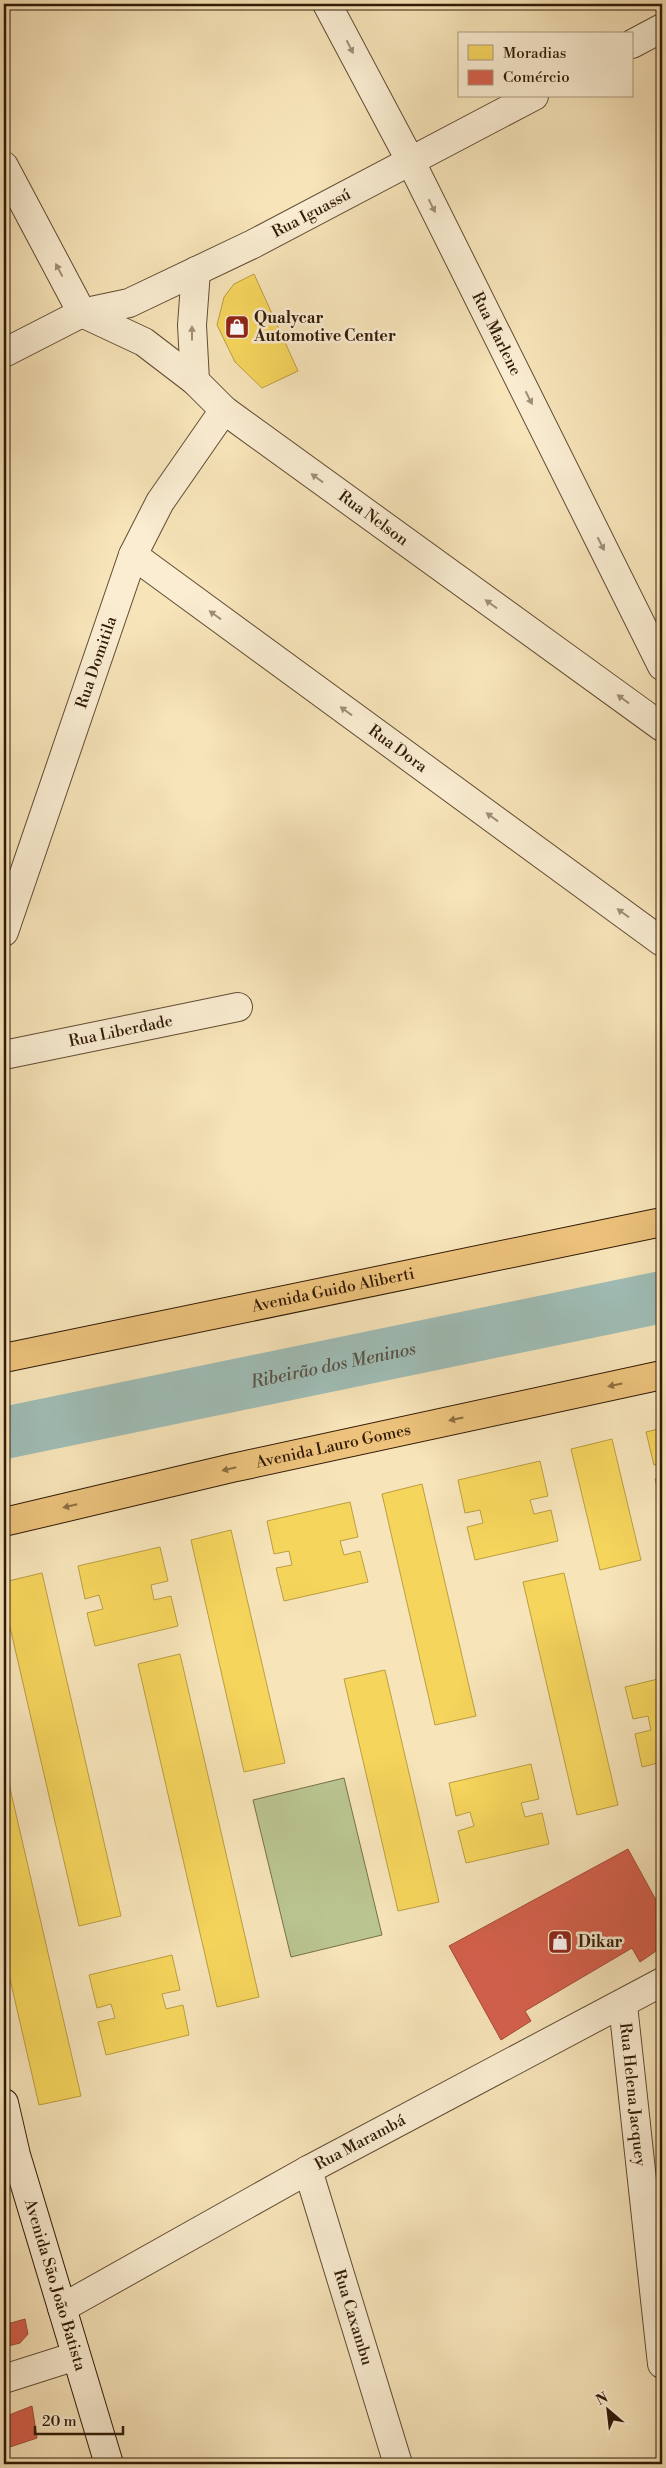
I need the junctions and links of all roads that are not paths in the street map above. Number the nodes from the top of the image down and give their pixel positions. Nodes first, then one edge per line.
1 (327, 4) edge
2 (662, 28) edge
3 (634, 43) edge
4 (530, 98) edge
5 (411, 162) junction
6 (4, 166) edge
7 (196, 270) junction
8 (82, 313) junction
9 (4, 353) edge
10 (195, 381) junction
11 (224, 410) junction
12 (133, 555) junction
13 (662, 666) edge
14 (662, 728) edge
15 (4, 932) edge
16 (662, 942) edge
17 (238, 1007) dead end
18 (4, 1055) edge
19 (662, 1222) edge
20 (4, 1358) edge
21 (662, 1375) edge
22 (4, 1522) edge
23 (662, 1982) edge
24 (623, 2005) junction
25 (4, 2104) edge
26 (308, 2170) junction
27 (62, 2308) junction
28 (76, 2356) junction
29 (662, 2364) edge
30 (4, 2379) edge
31 (110, 2464) edge
32 (398, 2464) edge

1 -> 5 street, Rua Marlene
2 - 3 street
4 - 5 street, Rua Iguassú
5 - 7 street, Rua Iguassú
5 -> 13 street, Rua Marlene
8 -> 6 street
7 - 8 street, Rua Iguassú
10 -> 7 street
8 - 9 street, Rua Iguassú
8 - 10 street, Rua Nelson
10 - 11 street, Rua Nelson
11 - 12 street, Rua Domitila
14 -> 11 street, Rua Nelson
12 - 15 street, Rua Domitila
16 -> 12 street, Rua Dora
17 - 18 street, Rua Liberdade
19 - 20 main road, Avenida Guido Aliberti
21 -> 22 main road, Avenida Lauro Gomes
23 - 24 street, Rua Marambá
24 - 26 street, Rua Marambá
24 - 29 street, Rua Helena Jacquey
25 - 27 street, Avenida São João Batista
26 - 27 street, Rua Marambá
26 - 32 street, Rua Caxambu
27 - 28 street, Avenida São João Batista
28 - 30 street
28 - 31 street, Avenida São João Batista

